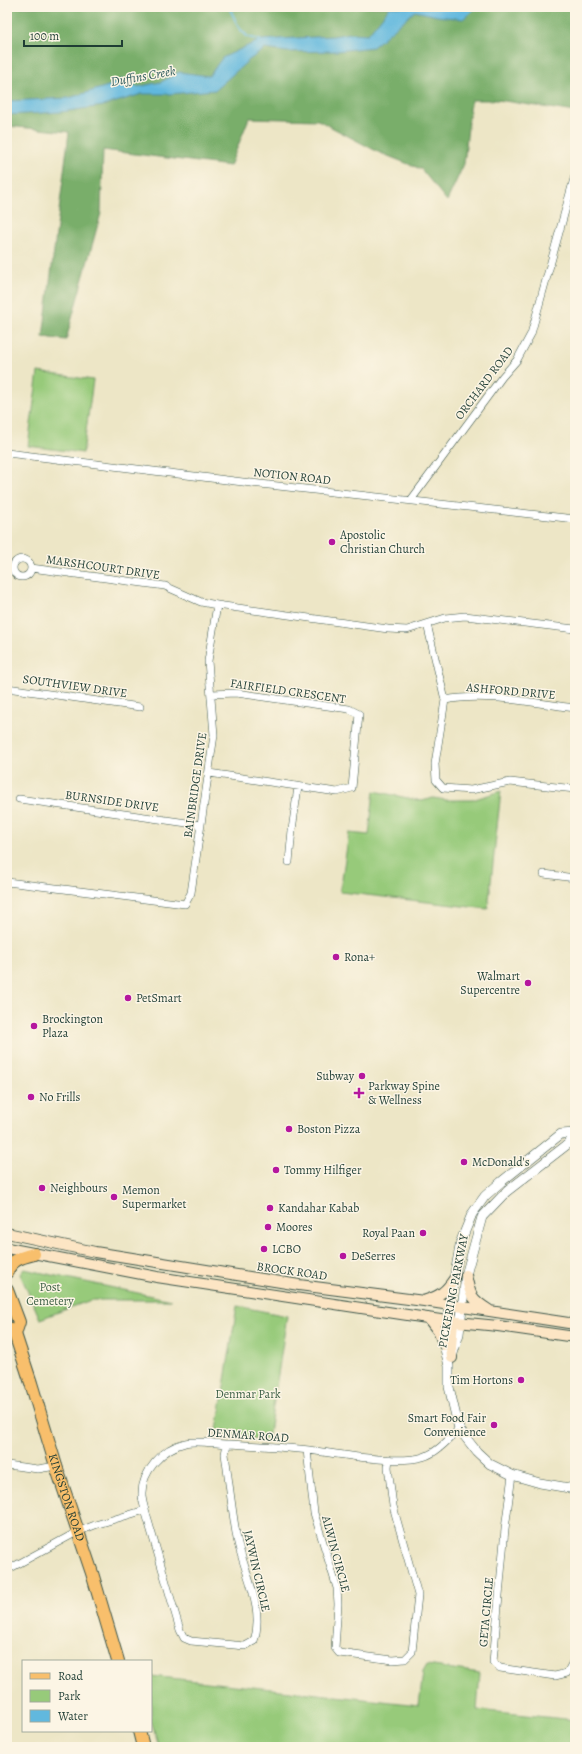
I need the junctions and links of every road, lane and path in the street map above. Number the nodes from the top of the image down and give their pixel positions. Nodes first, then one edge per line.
1 (575, 175) edge
2 (7, 453) edge
3 (411, 500) junction
4 (575, 519) edge
5 (31, 568) dead end
6 (217, 605) junction
7 (427, 624) junction
8 (575, 630) edge
9 (7, 688) edge
10 (211, 694) junction
11 (445, 700) junction
12 (140, 706) dead end
13 (575, 708) edge
14 (209, 773) junction
15 (298, 787) junction
16 (575, 789) edge
17 (19, 799) dead end
18 (201, 825) junction
19 (289, 862) dead end
20 (544, 874) dead end
21 (575, 878) edge
22 (7, 882) edge
23 (575, 1133) edge
24 (575, 1136) edge
25 (525, 1164) junction
26 (532, 1171) junction
27 (7, 1233) edge
28 (7, 1248) edge
29 (34, 1254) junction
30 (7, 1272) edge
31 (466, 1275) junction
32 (454, 1279) junction
33 (299, 1285) junction
34 (7, 1290) edge
35 (296, 1299) junction
36 (424, 1301) junction
37 (449, 1306) junction
38 (462, 1308) junction
39 (493, 1312) junction
40 (428, 1318) junction
41 (453, 1322) junction
42 (575, 1324) edge
43 (11, 1331) edge
44 (575, 1337) edge
45 (444, 1345) junction
46 (451, 1362) junction
47 (459, 1430) junction
48 (227, 1444) junction
49 (307, 1450) junction
50 (389, 1459) junction
51 (7, 1466) edge
52 (56, 1466) junction
53 (512, 1475) junction
54 (575, 1489) edge
55 (145, 1510) junction
56 (77, 1532) junction
57 (7, 1570) edge
58 (575, 1638) edge
59 (118, 1660) edge
60 (138, 1732) edge
61 (143, 1747) edge

1 - 3 street, ORCHARD ROAD
2 - 3 street, NOTION ROAD
3 - 4 street, NOTION ROAD
5 - 6 street, MARSHCOURT DRIVE
6 - 7 street
6 - 10 street, BAINBRIDGE DRIVE
7 - 8 street
7 - 11 street
9 - 12 street, SOUTHVIEW DRIVE
10 - 14 street, BAINBRIDGE DRIVE
10 - 15 street, FAIRFIELD CRESCENT
11 - 13 street, ASHFORD DRIVE
11 - 16 street
14 - 15 street, FAIRFIELD CRESCENT
14 - 18 street, BAINBRIDGE DRIVE
15 - 19 street
17 - 18 street, BURNSIDE DRIVE
18 - 22 street, BAINBRIDGE DRIVE
20 - 21 street
23 - 25 street, PICKERING PARKWAY
24 - 26 street, PICKERING PARKWAY
25 - 26 street
25 - 32 street, PICKERING PARKWAY
26 - 31 street, PICKERING PARKWAY
27 - 33 main road, BROCK ROAD
28 - 29 main road
29 - 30 main road
29 - 35 main road
31 - 38 street, PICKERING PARKWAY
31 - 39 main road
32 - 36 main road
32 - 37 street, PICKERING PARKWAY
33 - 35 main road
33 - 36 main road, BROCK ROAD
34 - 43 main road, KINGSTON ROAD
35 - 40 main road
36 - 37 main road, BROCK ROAD
37 - 38 main road, BROCK ROAD
37 - 41 main road
38 - 39 main road, BROCK ROAD
38 - 41 street, PICKERING PARKWAY
39 - 42 main road, BROCK ROAD
40 - 41 main road
40 - 45 main road
41 - 44 main road
41 - 45 street, PICKERING PARKWAY
41 - 46 main road
43 - 52 main road, KINGSTON ROAD
45 - 46 street, PICKERING PARKWAY
46 - 47 street, PICKERING PARKWAY
47 - 50 street, DENMAR ROAD
47 - 53 street, PICKERING PARKWAY
48 - 49 street, DENMAR ROAD
48 - 55 street, DENMAR ROAD
48 - 55 street, JAYWIN CIRCLE
49 - 50 street, DENMAR ROAD
49 - 50 street, ALWIN CIRCLE
51 - 52 street
52 - 56 main road, KINGSTON ROAD
53 - 54 street, PICKERING PARKWAY
53 - 58 street, GETA CIRCLE
55 - 56 street
56 - 57 street
56 - 59 main road, KINGSTON ROAD
60 - 61 main road

